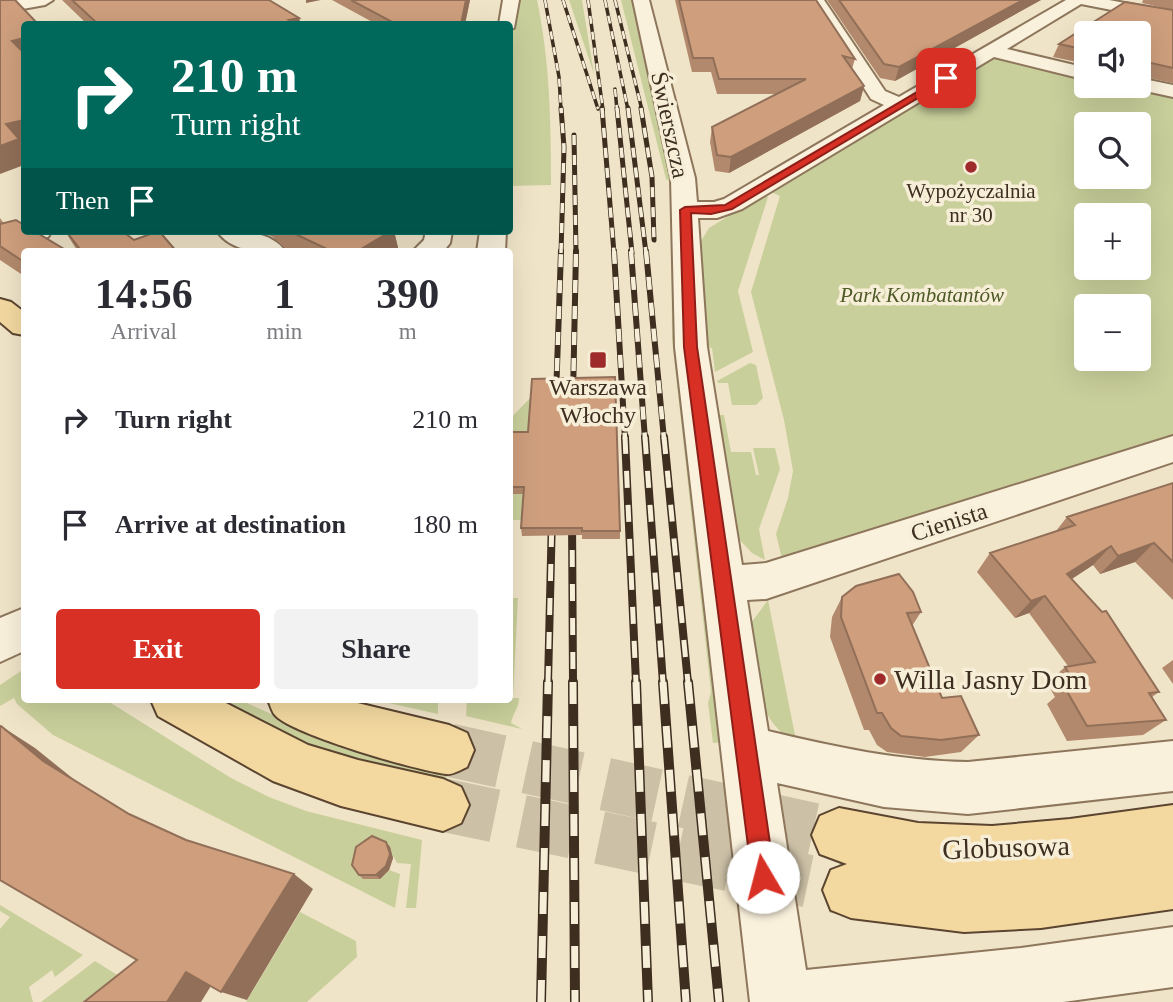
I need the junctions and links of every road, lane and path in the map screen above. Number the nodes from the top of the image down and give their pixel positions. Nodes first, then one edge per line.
1 (45, 0) edge
2 (511, 0) edge
3 (641, 0) edge
4 (816, 0) edge
5 (1077, 0) edge
6 (1084, 0) edge
7 (0, 8) edge
8 (1173, 17) edge
9 (508, 21) edge
10 (991, 51) junction
11 (1074, 71) edge
12 (1151, 86) edge
13 (1173, 90) edge
14 (900, 105) junction
15 (685, 210) junction
16 (26, 235) edge
17 (238, 235) edge
18 (0, 243) edge
19 (264, 248) edge
20 (0, 309) edge
21 (21, 324) edge
22 (1173, 449) edge
23 (722, 584) junction
24 (21, 605) edge
25 (0, 616) edge
26 (21, 629) edge
27 (0, 642) edge
28 (179, 703) edge
29 (299, 703) edge
30 (449, 750) tunnel mouth
31 (746, 751) junction
32 (1173, 766) edge
33 (443, 805) tunnel mouth
34 (1173, 832) edge
35 (839, 835) tunnel mouth
36 (1173, 881) edge
37 (851, 890) tunnel mouth
38 (1173, 957) edge
39 (781, 1002) edge
40 (791, 1002) edge

1 - 7 street
2 - 9 street
3 - 15 street, Świerszcza
4 - 14 street
5 - 10 street
6 - 8 street
10 - 11 street
10 - 14 street
12 - 13 street
14 - 15 street
15 - 23 street, Świerszcza
16 - 18 street
17 - 19 street
20 - 21 main road
22 - 23 street, Cienista
23 - 31 street, Świerszcza
24 - 25 street
26 - 27 street
28 - 33 main road
29 - 30 main road
31 - 32 street
31 - 39 street, Świerszcza
34 - 35 main road, Globusowa
36 - 37 main road, Globusowa
38 - 40 street

